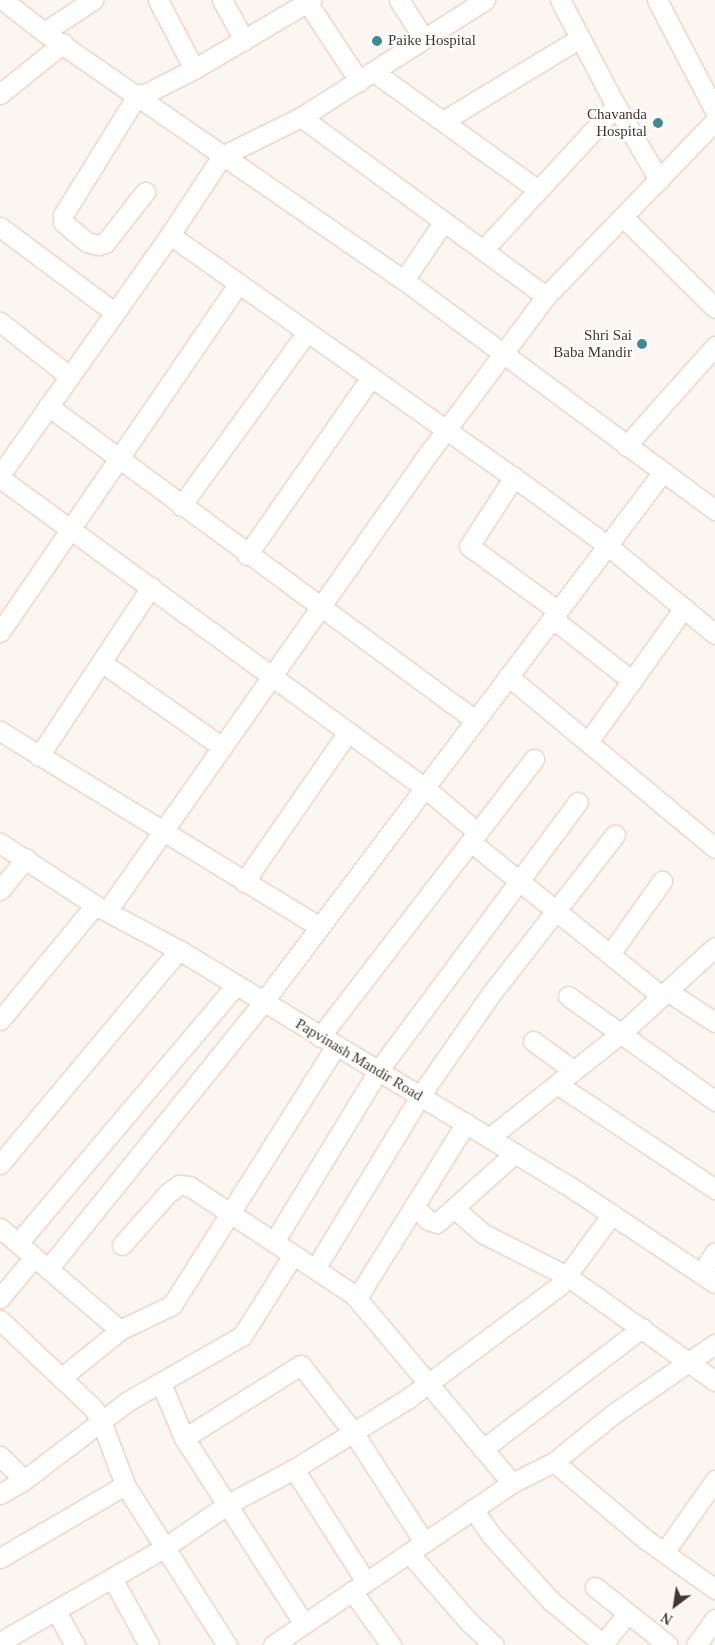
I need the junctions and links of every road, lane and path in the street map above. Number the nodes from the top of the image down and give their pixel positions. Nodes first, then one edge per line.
1 (3, 0) edge
2 (93, 0) edge
3 (158, 0) edge
4 (222, 0) edge
5 (399, 0) edge
6 (485, 0) edge
7 (560, 0) edge
8 (657, 0) edge
9 (300, 3) edge
10 (44, 32) junction
11 (580, 38) junction
12 (244, 40) junction
13 (424, 40) junction
14 (63, 43) junction
15 (194, 69) junction
16 (366, 76) junction
17 (3, 88) edge
18 (139, 95) junction
19 (616, 106) junction
20 (715, 111) edge
21 (301, 117) junction
22 (715, 120) edge
23 (443, 121) junction
24 (222, 156) junction
25 (659, 180) junction
26 (538, 190) junction
27 (145, 192) dead end
28 (623, 217) junction
29 (444, 221) junction
30 (0, 227) edge
31 (170, 235) junction
32 (483, 250) junction
33 (404, 280) junction
34 (239, 283) junction
35 (546, 296) junction
36 (715, 308) edge
37 (114, 312) junction
38 (0, 322) edge
39 (307, 332) junction
40 (715, 346) edge
41 (502, 354) junction
42 (69, 376) junction
43 (371, 377) junction
44 (48, 406) junction
45 (446, 430) junction
46 (626, 446) junction
47 (118, 459) junction
48 (662, 473) junction
49 (0, 476) edge
50 (514, 477) junction
51 (181, 506) junction
52 (714, 506) edge
53 (70, 528) junction
54 (607, 545) junction
55 (247, 555) junction
56 (151, 587) junction
57 (684, 608) junction
58 (320, 609) junction
59 (555, 614) junction
60 (0, 632) edge
61 (715, 634) edge
62 (101, 662) junction
63 (272, 676) junction
64 (508, 676) junction
65 (632, 681) junction
66 (475, 720) junction
67 (0, 732) edge
68 (348, 732) junction
69 (588, 742) junction
70 (222, 748) junction
71 (39, 756) junction
72 (534, 759) dead end
73 (424, 788) junction
74 (578, 802) dead end
75 (162, 832) junction
76 (615, 835) dead end
77 (474, 837) junction
78 (0, 843) edge
79 (715, 848) edge
80 (26, 858) junction
81 (520, 880) junction
82 (662, 881) dead end
83 (244, 882) junction
84 (0, 890) edge
85 (101, 908) junction
86 (558, 910) junction
87 (318, 926) junction
88 (715, 947) edge
89 (179, 950) junction
90 (610, 954) junction
91 (236, 985) junction
92 (664, 994) junction
93 (568, 996) dead end
94 (264, 1001) junction
95 (0, 1020) edge
96 (715, 1022) edge
97 (622, 1032) junction
98 (533, 1040) dead end
99 (328, 1041) junction
100 (573, 1070) junction
101 (378, 1071) junction
102 (557, 1084) junction
103 (420, 1096) junction
104 (715, 1101) edge
105 (466, 1123) junction
106 (489, 1138) junction
107 (515, 1153) junction
108 (0, 1164) edge
109 (715, 1190) edge
110 (414, 1206) junction
111 (455, 1209) junction
112 (232, 1214) junction
113 (612, 1214) junction
114 (0, 1228) edge
115 (274, 1242) junction
116 (18, 1243) junction
117 (122, 1245) dead end
118 (715, 1252) edge
119 (293, 1255) junction
120 (41, 1263) junction
121 (315, 1269) junction
122 (567, 1276) junction
123 (708, 1278) edge
124 (0, 1298) edge
125 (357, 1298) junction
126 (0, 1320) edge
127 (642, 1328) junction
128 (120, 1330) junction
129 (715, 1344) edge
130 (690, 1362) junction
131 (62, 1378) junction
132 (715, 1381) edge
133 (161, 1383) junction
134 (428, 1383) junction
135 (102, 1423) junction
136 (354, 1432) junction
137 (184, 1438) junction
138 (483, 1449) junction
139 (0, 1456) edge
140 (554, 1462) junction
141 (294, 1469) junction
142 (24, 1480) junction
143 (715, 1480) edge
144 (512, 1483) junction
145 (125, 1485) junction
146 (0, 1494) edge
147 (228, 1504) junction
148 (473, 1509) junction
149 (424, 1542) junction
150 (164, 1548) junction
151 (665, 1552) junction
152 (409, 1553) junction
153 (0, 1558) edge
154 (112, 1578) junction
155 (359, 1586) junction
156 (594, 1587) dead end
157 (715, 1588) edge
158 (56, 1611) junction
159 (627, 1614) junction
160 (715, 1619) edge
161 (304, 1624) junction
162 (2, 1641) edge
163 (281, 1643) edge
164 (75, 1645) edge
165 (149, 1645) edge
166 (227, 1645) edge
167 (392, 1645) edge
168 (494, 1645) edge
169 (602, 1645) edge
170 (668, 1645) edge
171 (696, 1645) edge

1 - 10 street
2 - 10 street
3 - 15 street
4 - 12 street
5 - 13 street
6 - 13 street
7 - 11 street
8 - 20 street
9 - 12 street
9 - 16 street
10 - 14 street
11 - 19 street
11 - 23 street
12 - 15 street
13 - 16 street
14 - 17 street
14 - 18 street
15 - 18 street
16 - 21 street
16 - 23 street
18 - 24 street
18 - 27 street
19 - 25 street
19 - 26 street
21 - 24 street
21 - 29 street
22 - 25 street
23 - 26 street
24 - 31 street
24 - 33 street
25 - 28 street
26 - 32 street
28 - 35 street
28 - 36 street
29 - 32 street
29 - 33 street
30 - 37 street
31 - 34 street
31 - 37 street
32 - 35 street
33 - 41 street
34 - 39 street
34 - 47 street
35 - 41 street
37 - 42 street
38 - 42 street
39 - 43 street
39 - 51 street
40 - 46 street
41 - 45 street
41 - 46 street
42 - 44 street
43 - 45 street
43 - 55 street
44 - 47 street
44 - 49 street
45 - 50 street
45 - 58 street
46 - 48 street
47 - 51 street
47 - 53 street
48 - 52 street
48 - 54 street
49 - 53 street
50 - 54 street
50 - 59 street
51 - 55 street
53 - 56 street
53 - 60 street
54 - 57 street
54 - 59 street
55 - 58 street
56 - 62 street
56 - 63 street
57 - 61 street
57 - 65 street
58 - 63 street
58 - 66 street
59 - 64 street
59 - 65 street
62 - 70 street
62 - 71 street
63 - 68 street
63 - 70 street
64 - 66 street
64 - 69 street
65 - 69 street
66 - 73 street
67 - 71 street
68 - 73 street
68 - 83 street
69 - 79 street
70 - 75 street
71 - 75 street
72 - 77 street
73 - 77 street
73 - 87 street
74 - 81 street
75 - 83 street
75 - 85 street
76 - 86 street
77 - 81 street
77 - 99 street
78 - 80 street, Papvinash Mandir Road
80 - 84 street
80 - 85 street, Papvinash Mandir Road
81 - 86 street
81 - 101 street
82 - 90 street
83 - 87 street
85 - 89 street, Papvinash Mandir Road
85 - 95 street
86 - 90 street
86 - 103 street
87 - 94 street
88 - 92 street
89 - 91 street, Papvinash Mandir Road
89 - 108 street
90 - 92 street
91 - 94 street, Papvinash Mandir Road
91 - 116 street
92 - 96 street
92 - 97 street
93 - 97 street
94 - 99 street, Papvinash Mandir Road
94 - 120 street
97 - 100 street
97 - 104 street
98 - 100 street
99 - 101 street, Papvinash Mandir Road
99 - 112 street
100 - 102 street
101 - 103 street, Papvinash Mandir Road
101 - 115 street
102 - 106 street
102 - 109 street
103 - 105 street, Papvinash Mandir Road
103 - 121 street
105 - 106 street, Papvinash Mandir Road
105 - 110 street
106 - 107 street, Papvinash Mandir Road
107 - 111 street
107 - 113 street, Papvinash Mandir Road
110 - 111 street
110 - 125 street
111 - 122 street
112 - 115 street
112 - 117 street
112 - 128 street
113 - 122 street
113 - 123 street, Papvinash Mandir Road
114 - 116 street
115 - 119 street
116 - 120 street
118 - 123 street
119 - 121 street
119 - 133 street
120 - 124 street
120 - 128 street
121 - 125 street
122 - 127 street
122 - 134 street
125 - 134 street
126 - 131 street
127 - 130 street
127 - 138 street
128 - 131 street
129 - 130 street
130 - 132 street
130 - 140 street
131 - 135 street
133 - 135 street
133 - 137 street
134 - 136 street
134 - 138 street
135 - 142 street
135 - 145 street
136 - 137 street
136 - 141 street
136 - 149 street
137 - 147 street
138 - 144 street
139 - 142 street
140 - 144 street
140 - 151 street
141 - 147 street
141 - 155 street
142 - 146 street
143 - 151 street
144 - 148 street
145 - 150 street
145 - 153 street
147 - 150 street
147 - 161 street
148 - 149 street
148 - 169 street
149 - 152 street
150 - 154 street
150 - 166 street
151 - 157 street
152 - 155 street
152 - 168 street
154 - 158 street
154 - 165 street
155 - 161 street
155 - 167 street
156 - 159 street
158 - 162 street
158 - 164 street
159 - 169 street
159 - 170 street
160 - 171 street
161 - 163 street

